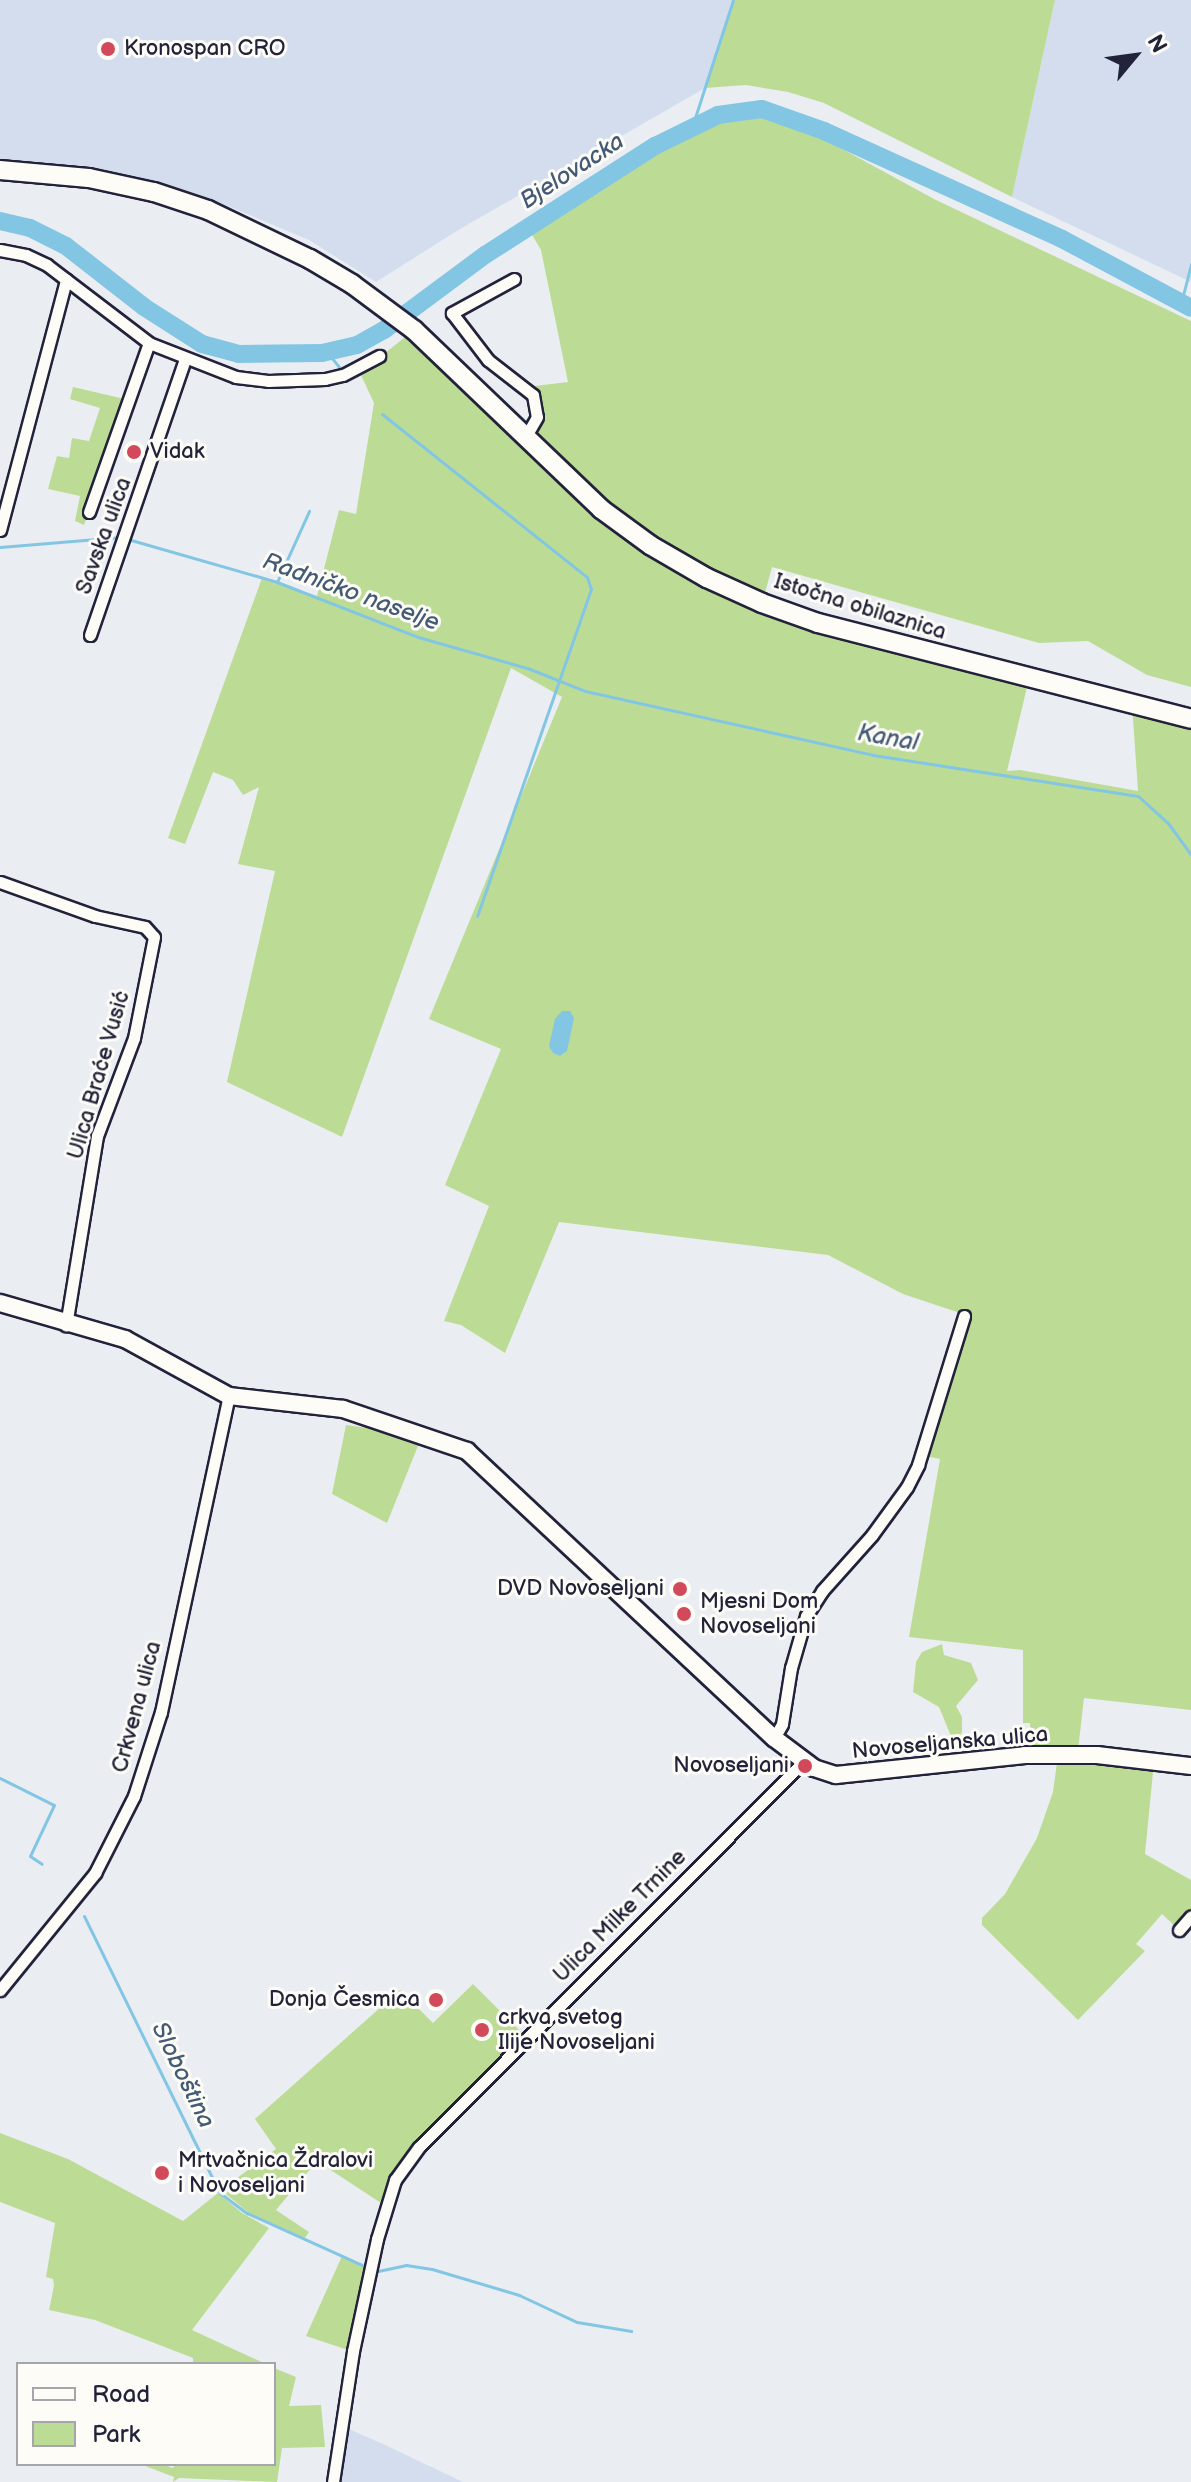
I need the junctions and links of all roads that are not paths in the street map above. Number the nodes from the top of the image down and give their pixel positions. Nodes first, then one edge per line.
1 (0, 170) edge
2 (0, 250) edge
3 (514, 279) dead end
4 (66, 280) junction
5 (149, 343) junction
6 (379, 356) dead end
7 (185, 359) junction
8 (525, 438) junction
9 (89, 512) dead end
10 (0, 530) edge
11 (90, 635) dead end
12 (1191, 719) edge
13 (0, 882) edge
14 (0, 1303) edge
15 (964, 1316) dead end
16 (66, 1325) junction
17 (229, 1396) junction
18 (774, 1738) junction
19 (803, 1762) junction
20 (1191, 1766) edge
21 (1191, 1916) edge
22 (1179, 1930) dead end
23 (0, 1990) edge
24 (333, 2482) edge

1 - 8 main road, Istočna obilaznica
2 - 4 street
3 - 8 street
4 - 5 street
4 - 10 street
5 - 7 street
5 - 9 street
6 - 7 street
7 - 11 street, Savska ulica
8 - 12 main road, Istočna obilaznica
13 - 16 street, Ulica Braće Vusić
14 - 16 main road, Novoseljanska ulica
15 - 18 street
16 - 17 main road, Novoseljanska ulica
17 - 18 main road, Novoseljanska ulica
17 - 23 street, Crkvena ulica
18 - 19 main road, Novoseljanska ulica
19 - 20 main road, Novoseljanska ulica
19 - 24 street, Ulica Milke Trnine
21 - 22 street

